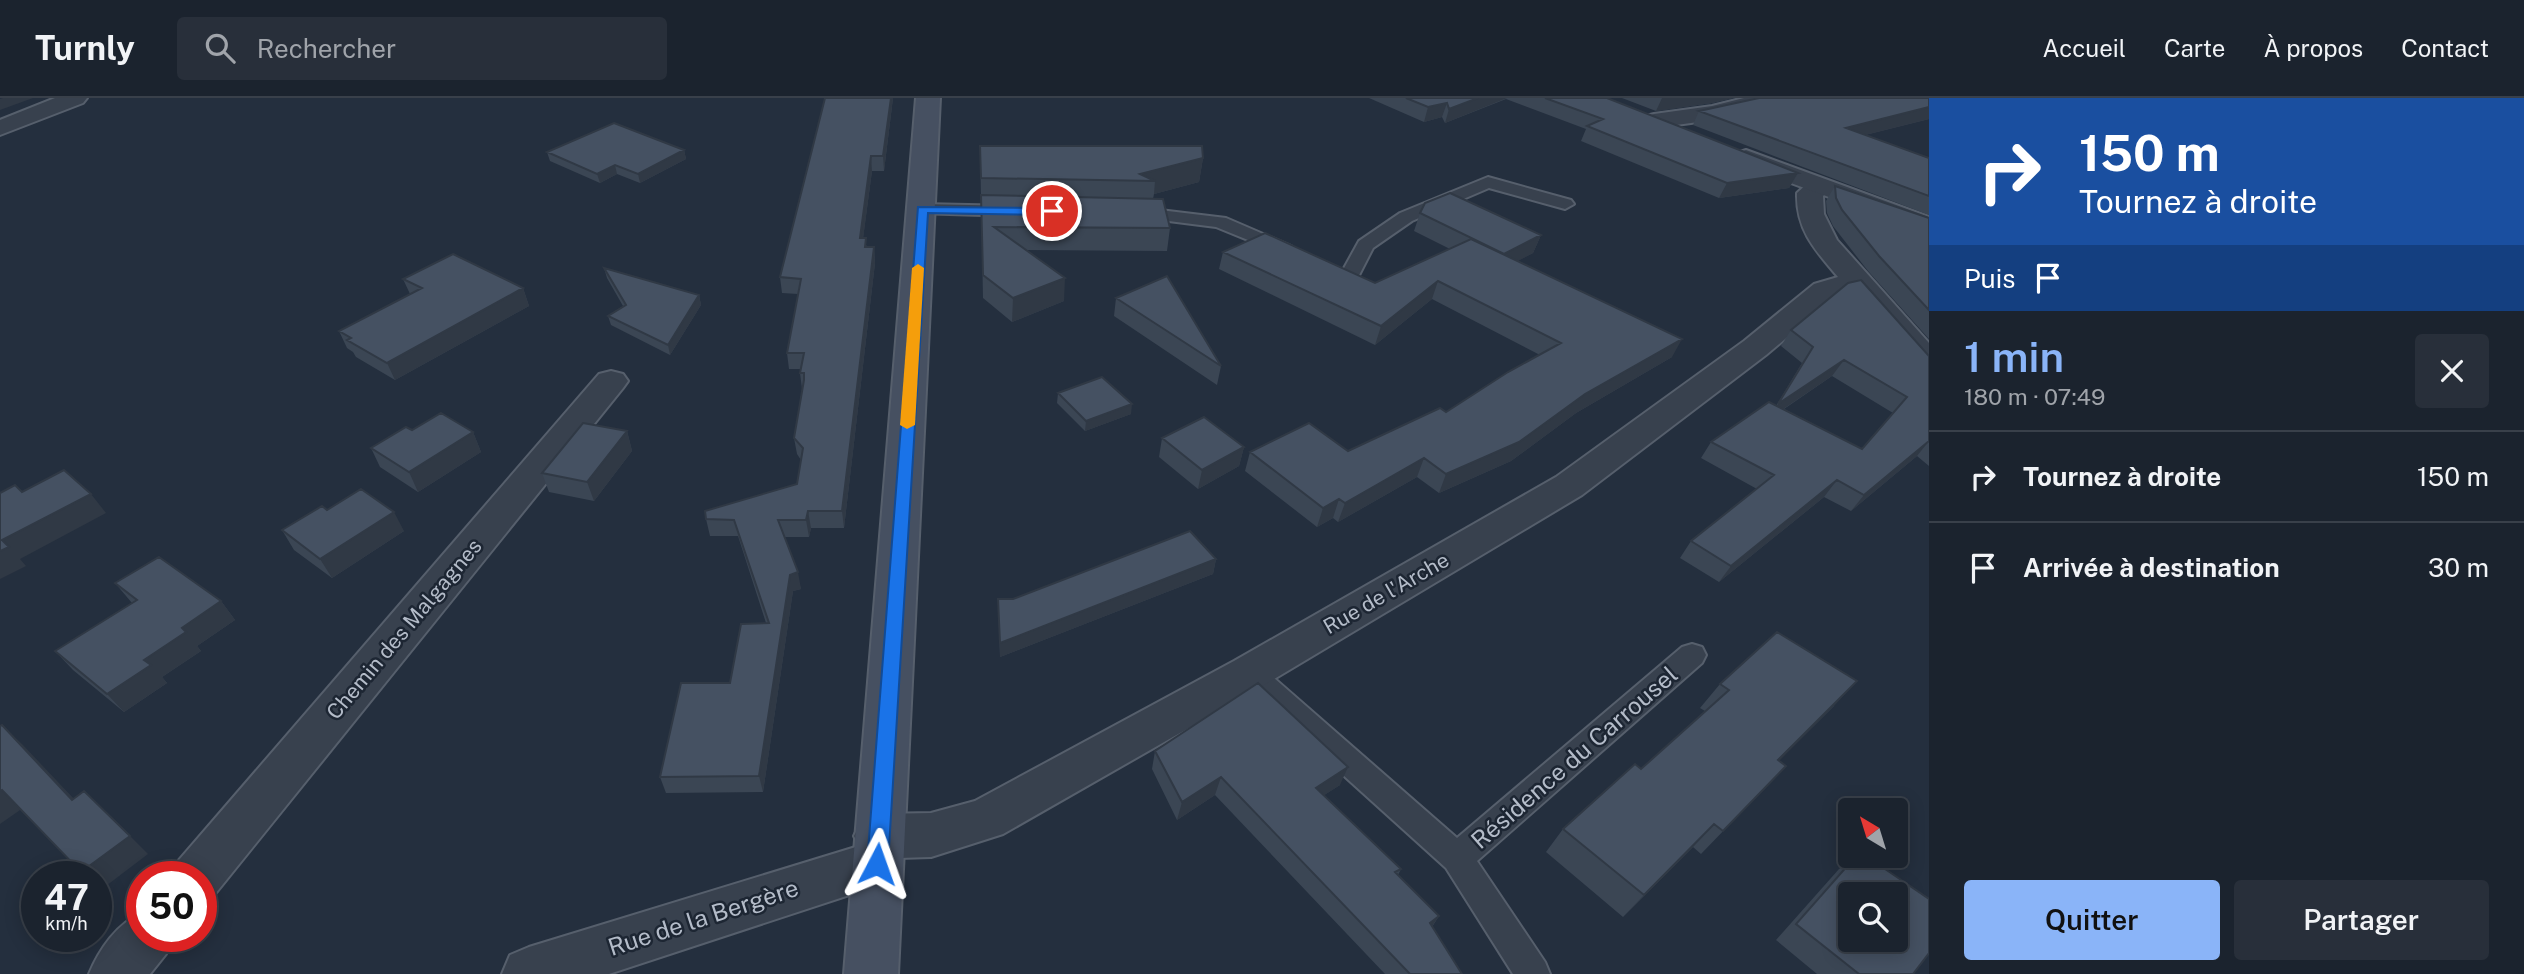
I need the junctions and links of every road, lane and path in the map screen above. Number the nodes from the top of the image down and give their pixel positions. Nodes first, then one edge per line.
1 (75, 98) edge
2 (928, 98) edge
3 (1770, 98) edge
4 (1629, 111) edge
5 (1713, 113) junction
6 (1654, 121) junction
7 (0, 128) edge
8 (1692, 136) edge
9 (1819, 187) junction
10 (1565, 204) dead end
11 (922, 209) junction
12 (1032, 211) edge
13 (1115, 212) edge
14 (1929, 226) edge
15 (1859, 283) junction
16 (1929, 363) edge
17 (611, 381) dead end
18 (1692, 655) dead end
19 (1249, 673) junction
20 (878, 850) junction
21 (1457, 858) junction
22 (210, 861) edge
23 (134, 952) edge
24 (116, 974) edge
25 (528, 974) edge
26 (872, 974) edge
27 (1533, 974) edge

1 - 7 street
2 - 11 main road
3 - 5 street
4 - 6 street
5 - 6 street
5 - 9 street
6 - 8 street
9 - 14 street
9 - 15 street
10 - 13 lane
11 - 12 lane
11 - 20 main road
15 - 16 street
15 - 19 street, Rue de l'Arche
17 - 22 street, Chemin des Malgagnes
18 - 21 lane, Résidence du Carrousel
19 - 20 street, Rue de l'Arche
19 - 21 lane, Résidence du Carrousel
20 - 25 street, Rue de la Bergère
20 - 26 main road
21 - 27 lane, Résidence du Carrousel
23 - 24 street

